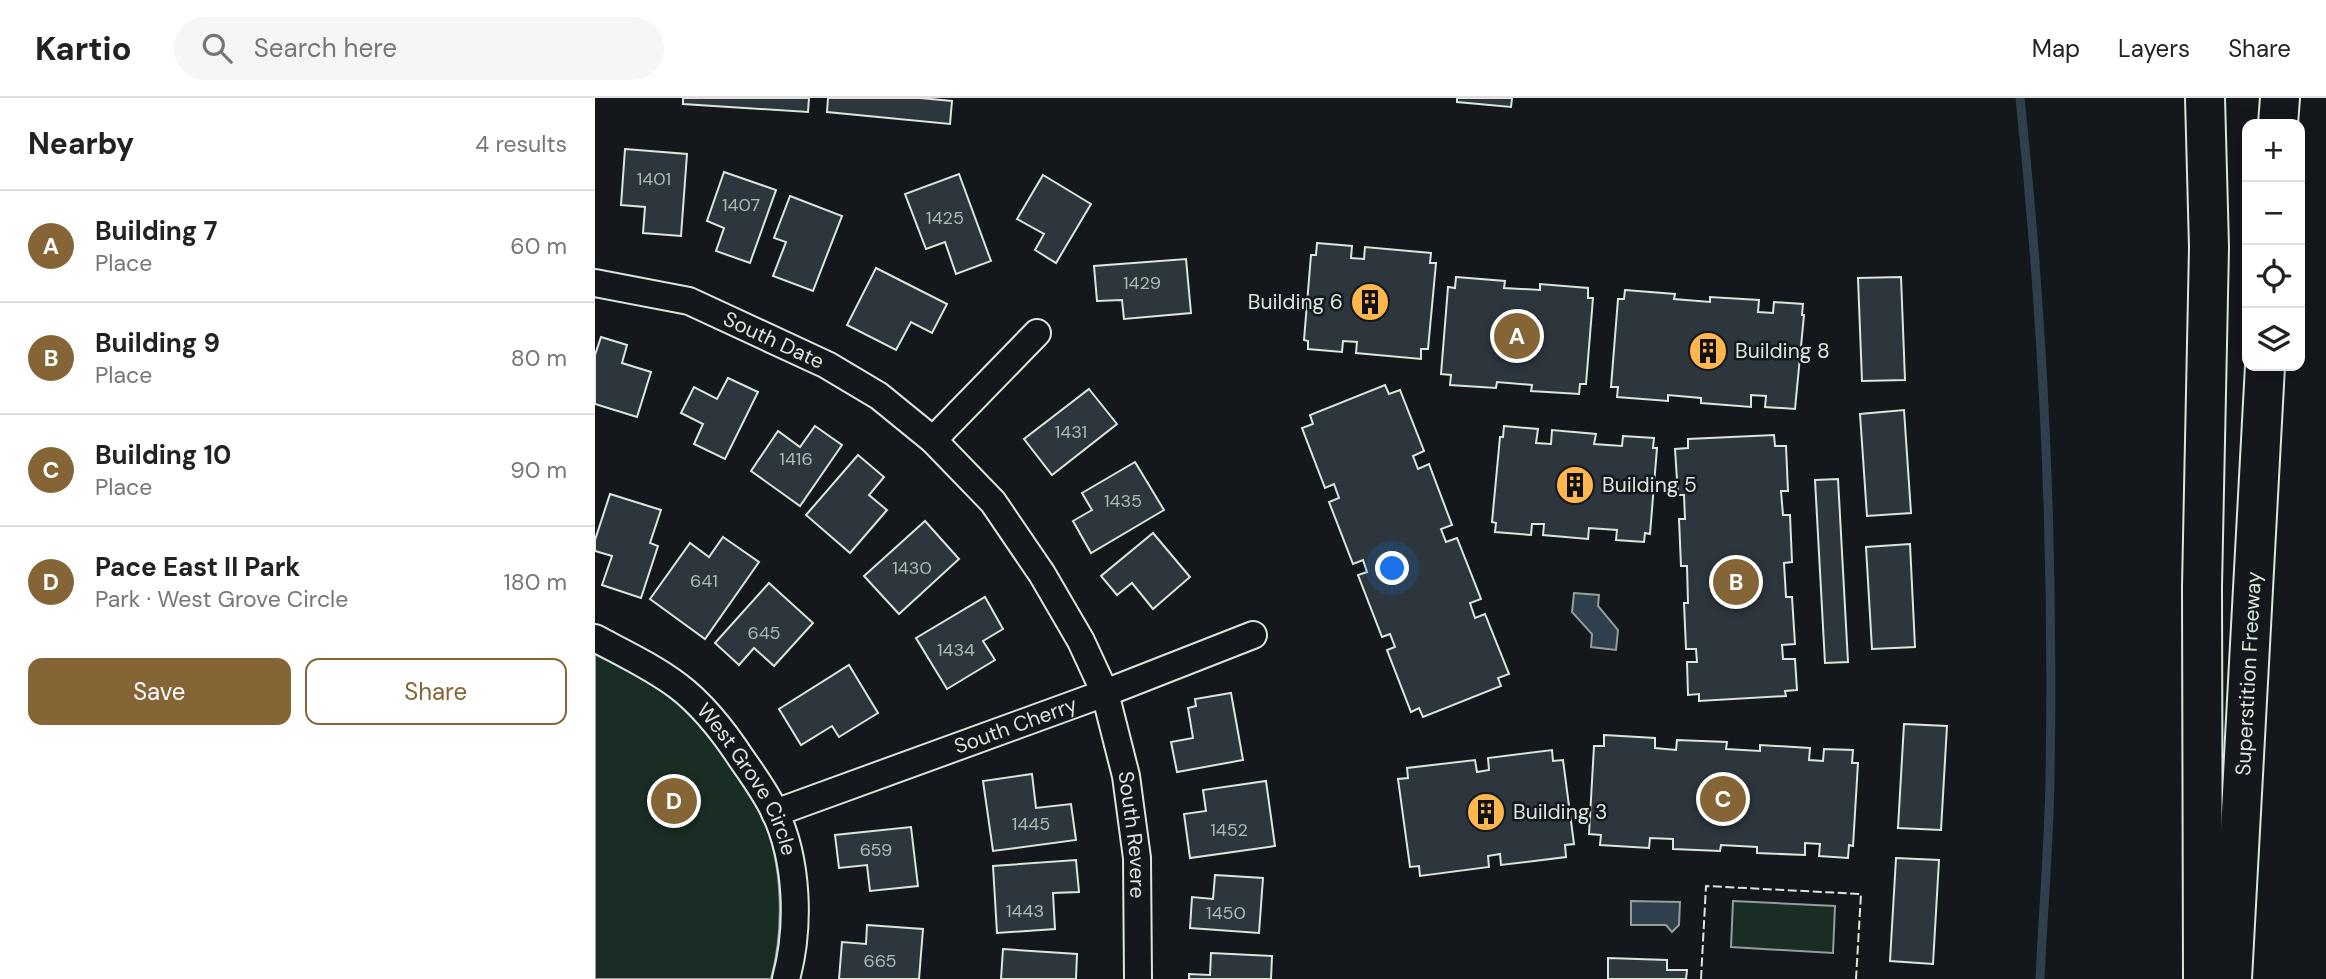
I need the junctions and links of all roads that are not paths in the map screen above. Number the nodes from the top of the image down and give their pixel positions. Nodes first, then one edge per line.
1 (2205, 98) edge
2 (2280, 98) edge
3 (2278, 119) edge
4 (595, 283) edge
5 (1037, 333) dead end
6 (2265, 371) edge
7 (933, 440) junction
8 (1253, 635) dead end
9 (595, 638) edge
10 (1105, 693) junction
11 (775, 813) junction
12 (786, 979) edge
13 (1138, 979) edge
14 (2203, 979) edge
15 (2232, 979) edge

1 - 14 highway
2 - 3 highway
4 - 7 street, South Date
5 - 7 street
6 - 15 highway, Superstition Freeway
7 - 10 street, South Date
8 - 10 street, South Cherry
9 - 11 street, West Grove Circle
10 - 11 street, South Cherry
10 - 13 street, South Revere
11 - 12 street, West Grove Circle

